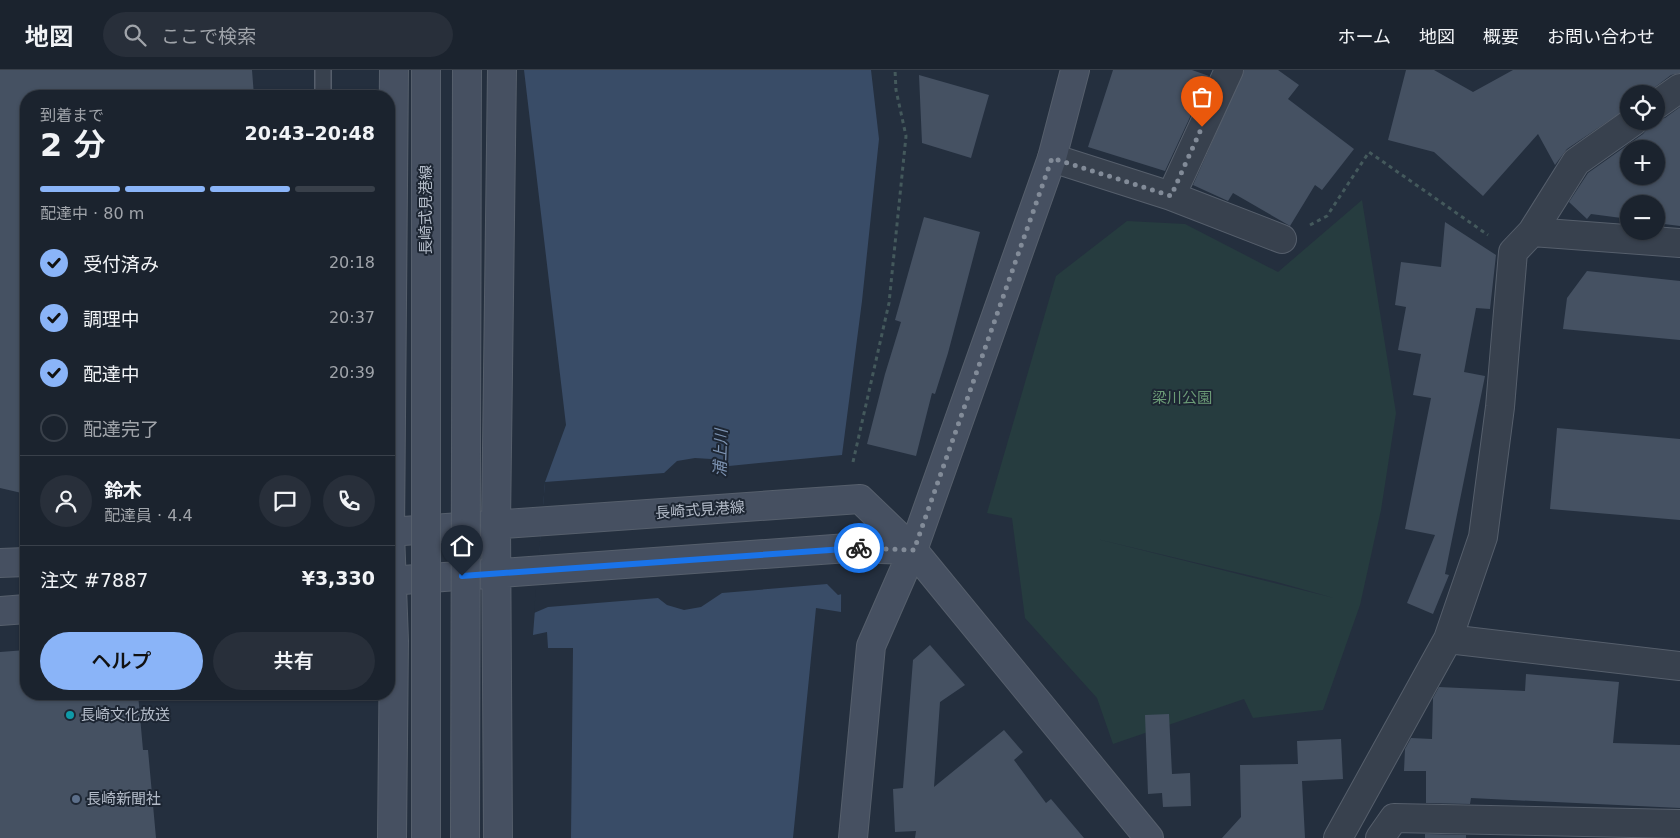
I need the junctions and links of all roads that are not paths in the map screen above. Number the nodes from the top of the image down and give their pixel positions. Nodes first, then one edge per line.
1 (323, 70) edge
2 (394, 70) edge
3 (426, 70) edge
4 (467, 70) edge
5 (502, 70) edge
6 (1075, 70) edge
7 (1229, 70) edge
8 (1680, 88) edge
9 (323, 90) edge
10 (394, 90) edge
11 (1665, 99) edge
12 (1621, 130) edge
13 (1052, 158) junction
14 (1171, 196) junction
15 (1532, 232) junction
16 (1282, 239) road end
17 (1680, 243) edge
18 (496, 524) junction
19 (395, 532) edge
20 (914, 550) junction
21 (20, 562) edge
22 (0, 564) edge
23 (497, 574) junction
24 (395, 581) edge
25 (20, 609) edge
26 (0, 611) edge
27 (1448, 639) junction
28 (1680, 666) edge
29 (393, 700) edge
30 (1665, 828) edge
31 (392, 838) edge
32 (426, 838) edge
33 (465, 838) edge
34 (498, 838) edge
35 (853, 838) edge
36 (1149, 838) edge
37 (1338, 838) edge
38 (1380, 838) edge

1 - 9 lane
2 - 10 main road
3 - 32 main road, 長崎式見港線, bridge
4 - 33 main road, bridge
5 - 18 main road
6 - 13 main road
7 - 14 street
8 - 11 street
12 - 15 street
13 - 14 street
13 - 20 main road
14 - 16 street
15 - 17 street
15 - 27 street
18 - 19 main road, 長崎式見港線
18 - 20 main road, 長崎式見港線
18 - 23 main road
20 - 23 main road
20 - 35 main road
20 - 36 main road, 長崎式見港線
21 - 22 main road
23 - 24 main road
23 - 34 main road
25 - 26 main road
27 - 28 street
27 - 37 street
29 - 31 main road
30 - 38 street

